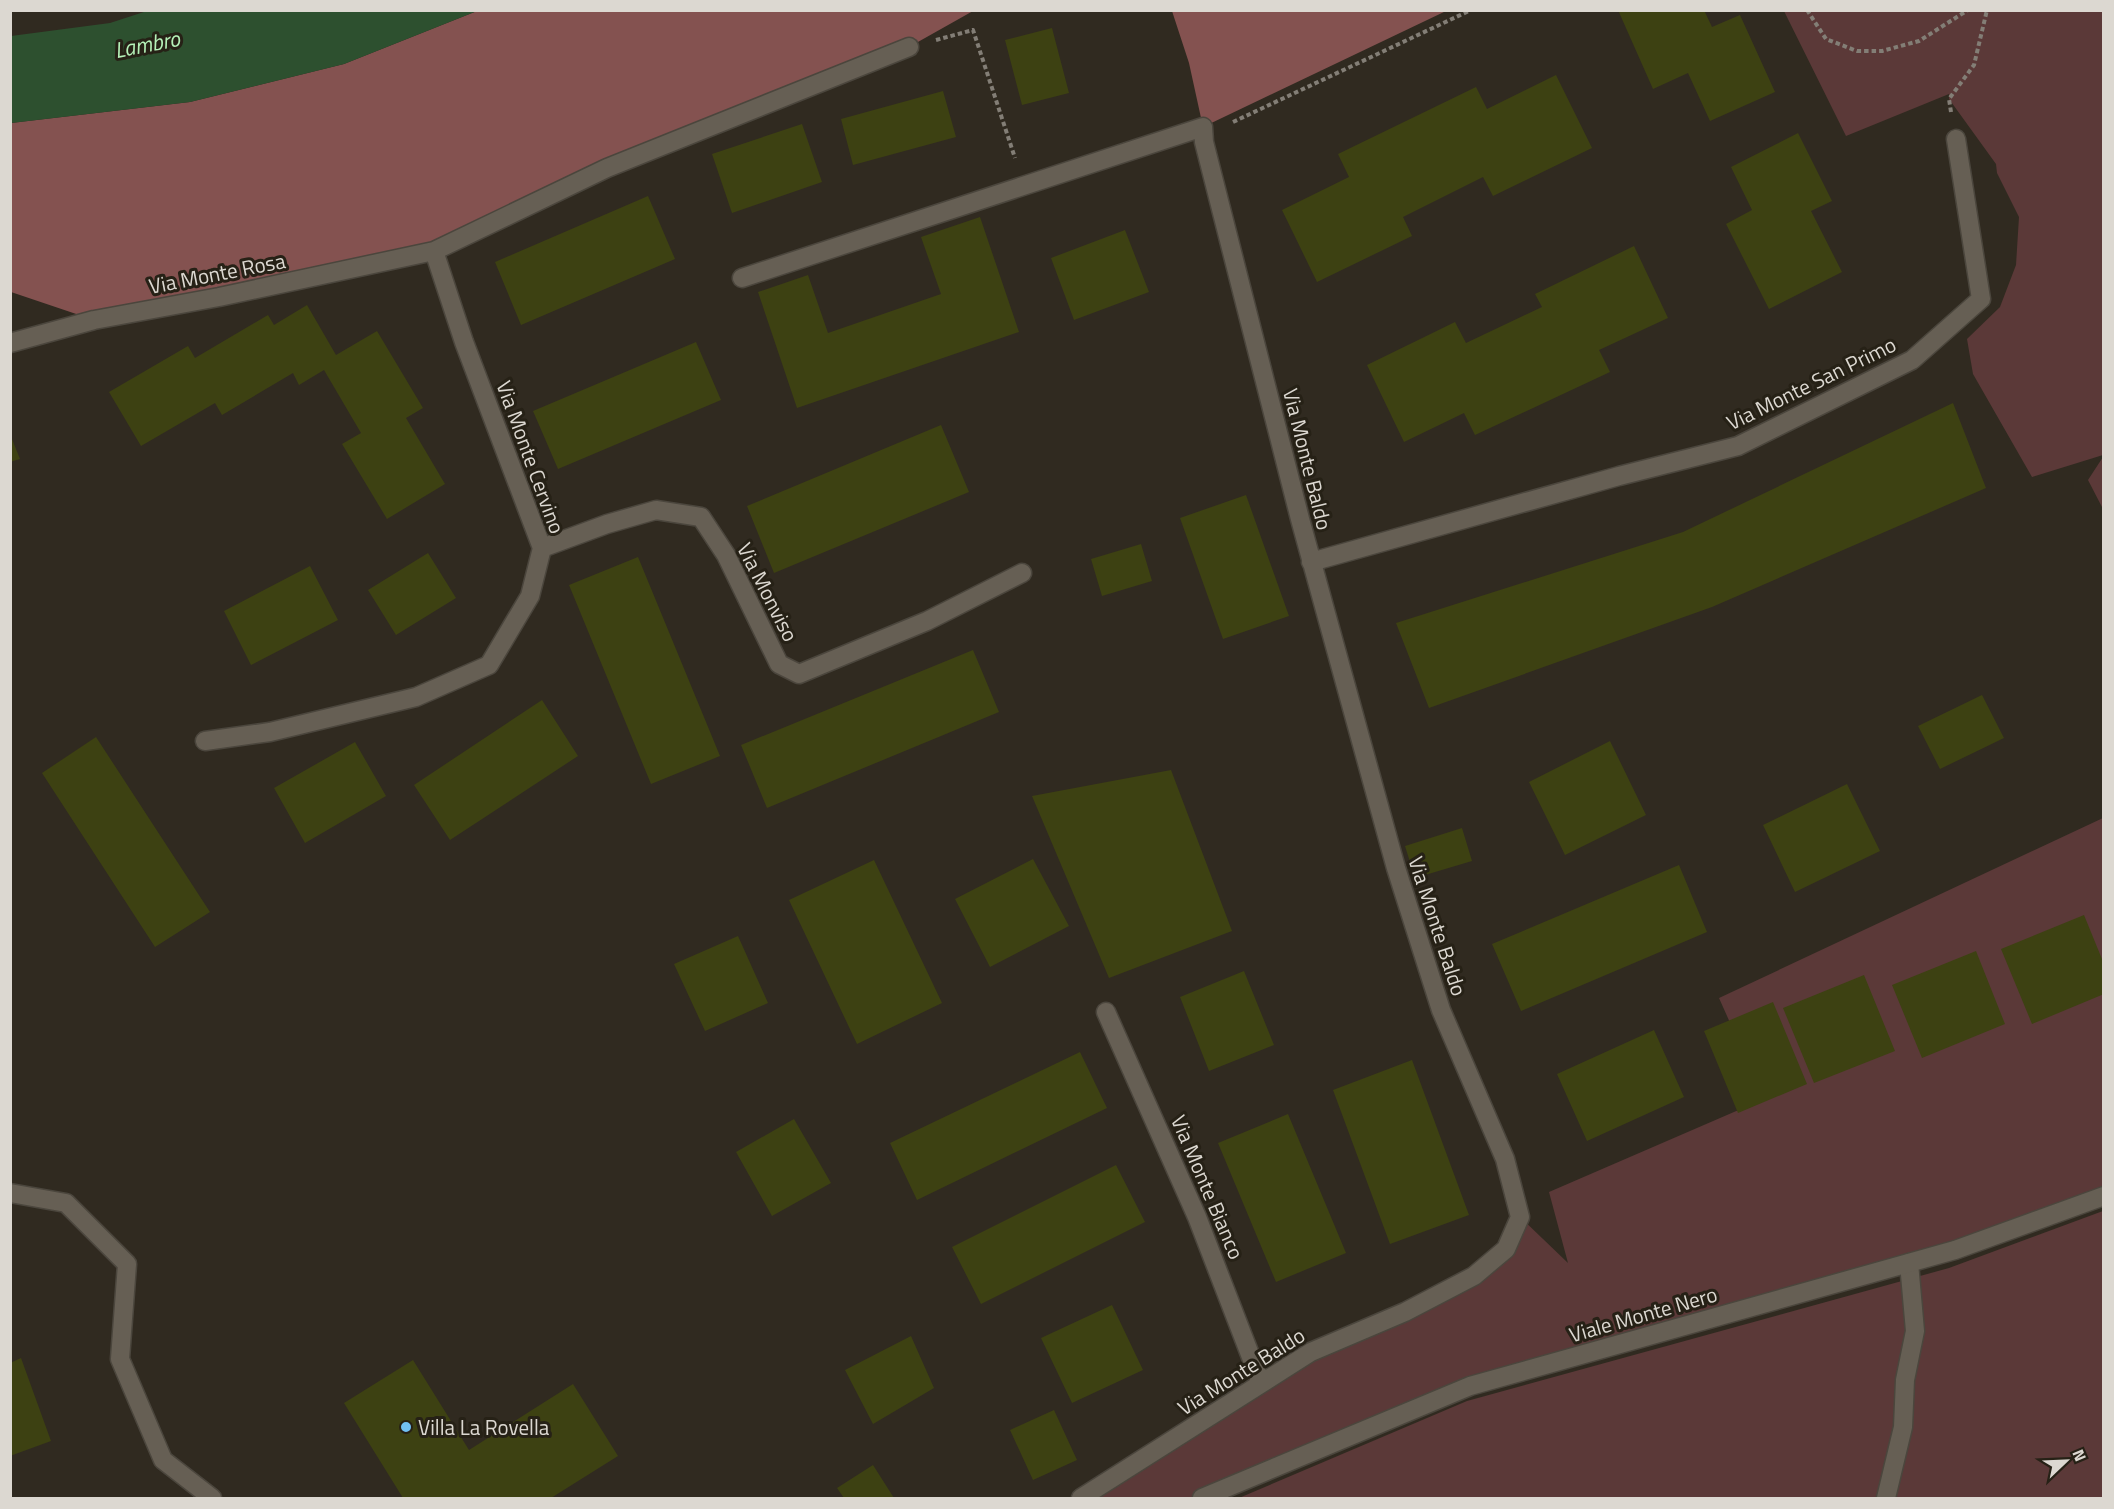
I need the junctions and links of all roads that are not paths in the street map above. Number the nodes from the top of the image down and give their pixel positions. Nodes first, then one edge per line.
1 (909, 47) road end
2 (1956, 139) road end
3 (434, 251) junction
4 (742, 278) dead end
5 (10, 343) edge
6 (542, 548) junction
7 (1311, 562) junction
8 (1022, 573) dead end
9 (205, 741) dead end
10 (1106, 1012) dead end
11 (10, 1193) edge
12 (2103, 1196) edge
13 (1909, 1263) junction
14 (1262, 1383) junction
15 (212, 1498) edge
16 (1080, 1498) edge
17 (1202, 1498) edge
18 (1886, 1498) edge

1 - 3 street, Via Monte Rosa
2 - 7 street, Via Monte San Primo
3 - 5 street, Via Monte Rosa
3 - 6 street, Via Monte Cervino
4 - 7 street, Via Monte Baldo
6 - 8 street, Via Monviso
6 - 9 street, Via Monte Cervino
7 - 14 street, Via Monte Baldo
10 - 14 street, Via Monte Bianco
11 - 15 street
12 - 13 street, Viale Monte Nero
13 - 17 street, Viale Monte Nero
13 - 18 street
14 - 16 street, Via Monte Baldo

